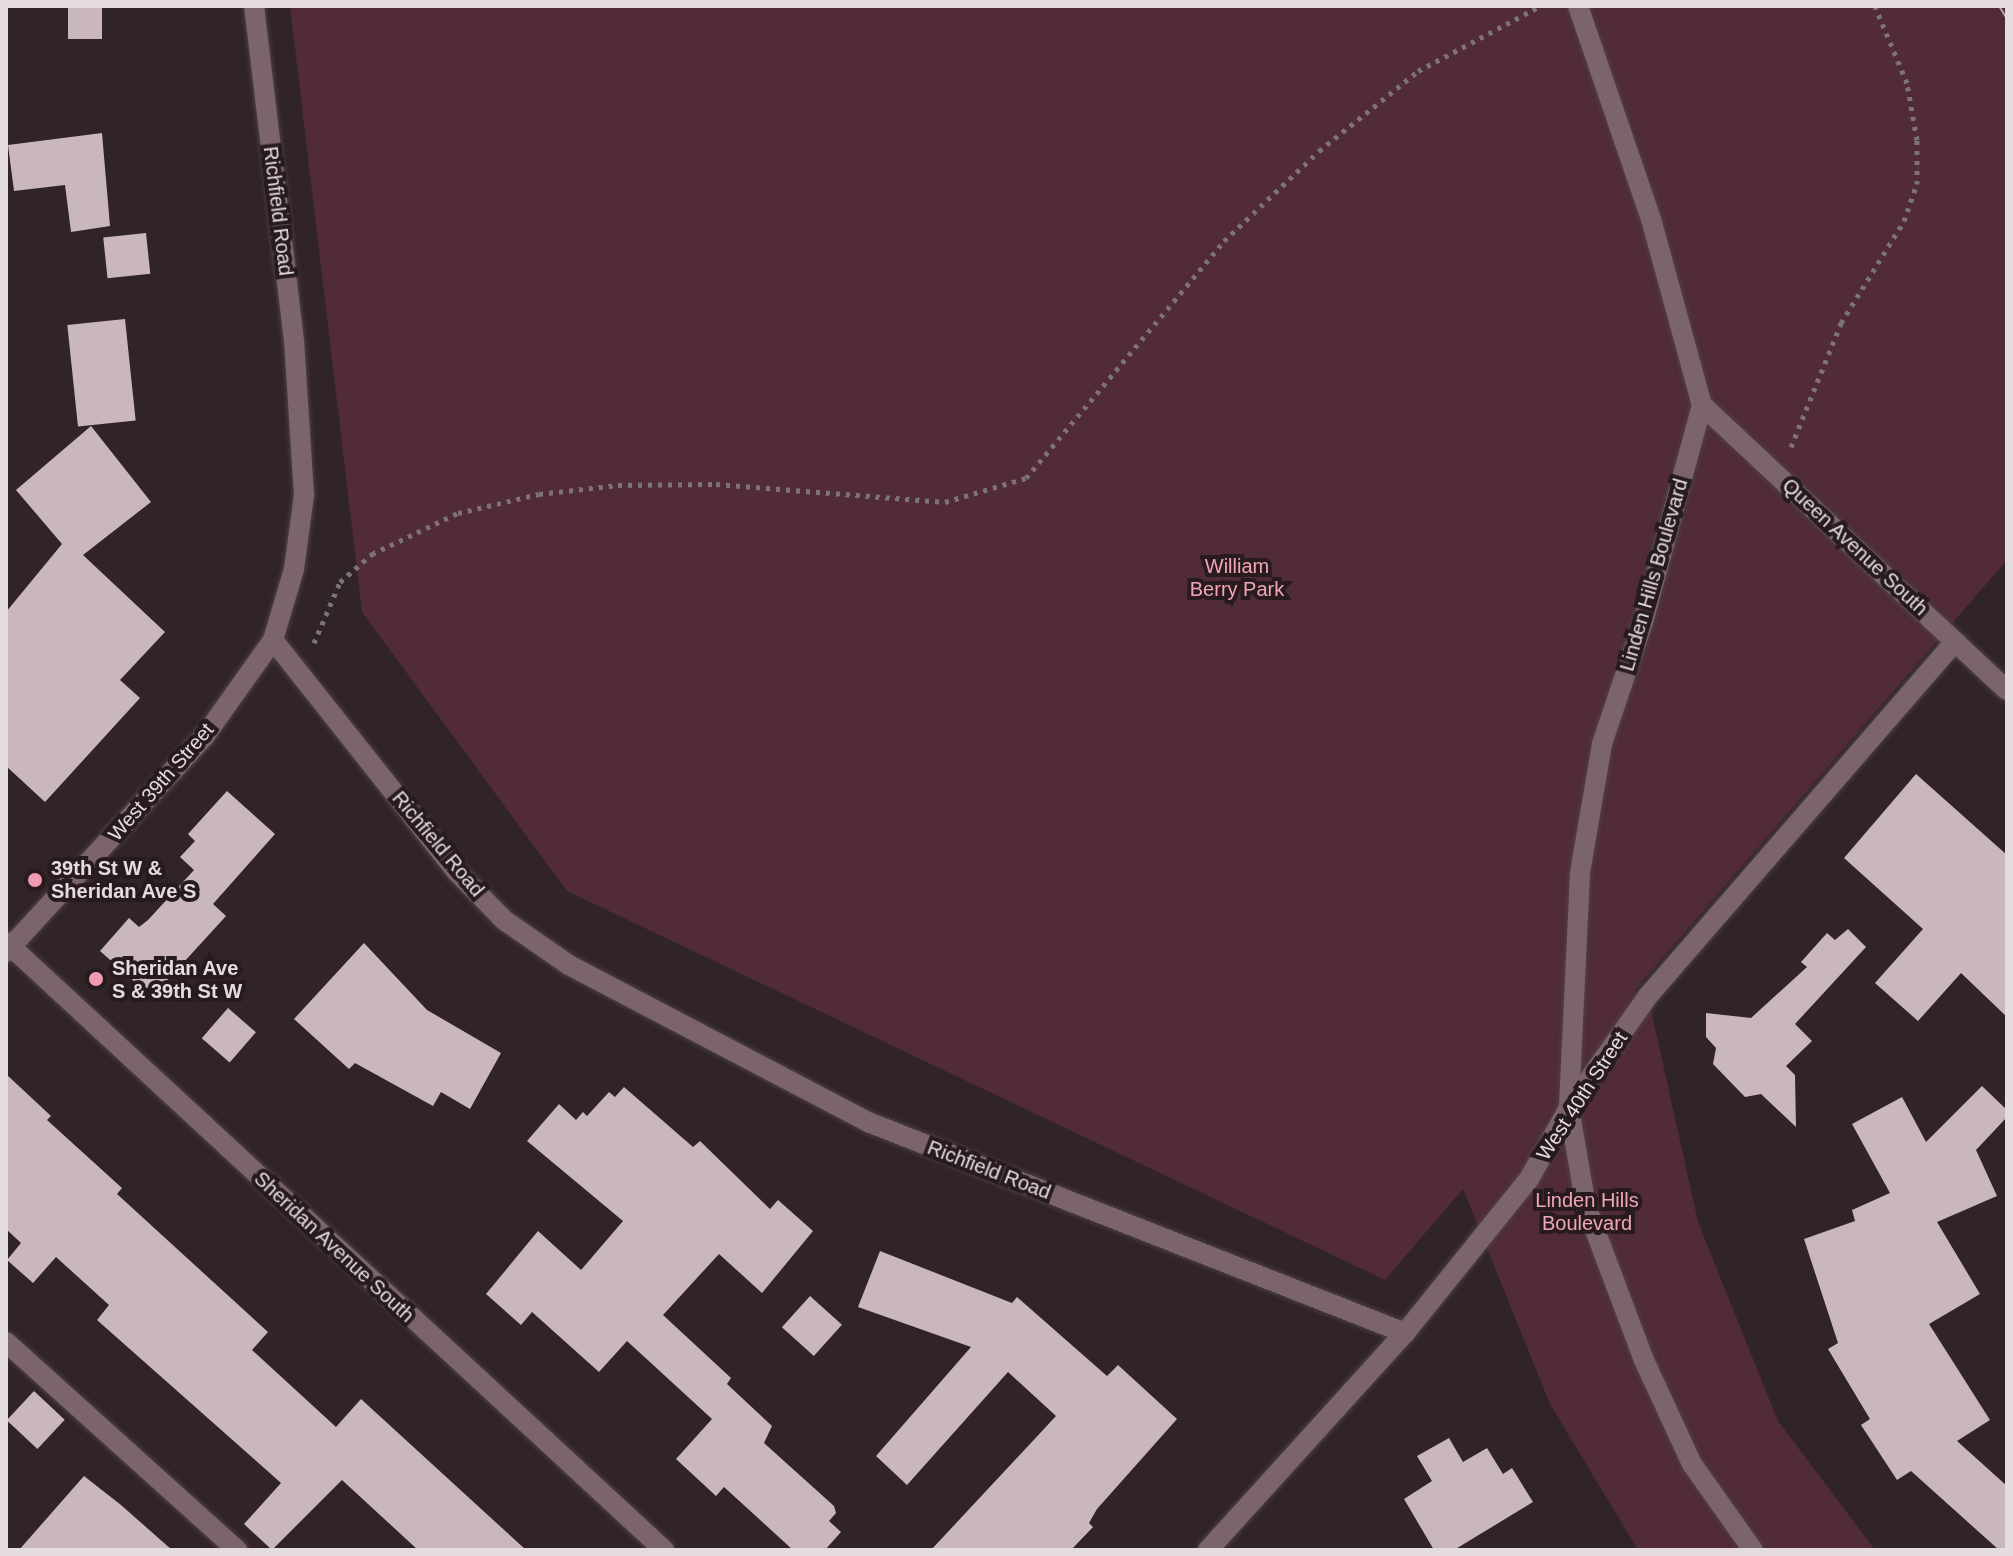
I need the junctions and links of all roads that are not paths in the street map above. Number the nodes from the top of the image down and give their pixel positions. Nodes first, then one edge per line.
1 (254, 6) edge
2 (1578, 6) edge
3 (1702, 405) junction
4 (273, 640) junction
5 (1955, 641) junction
6 (2007, 690) edge
7 (8, 947) edge
8 (1569, 1108) junction
9 (1405, 1333) junction
10 (6, 1342) edge
11 (237, 1550) edge
12 (664, 1550) edge
13 (1208, 1550) edge
14 (1753, 1550) edge

1 - 4 street, Richfield Road
2 - 3 street
3 - 5 street, Queen Avenue South
3 - 8 street, Linden Hills Boulevard
4 - 7 street, West 39th Street
4 - 9 street, Richfield Road
5 - 6 street, Queen Avenue South
5 - 8 street, West 40th Street
7 - 12 street, Sheridan Avenue South
8 - 9 street, West 40th Street
8 - 14 street, Linden Hills Boulevard
9 - 13 street, West 40th Street
10 - 11 street

